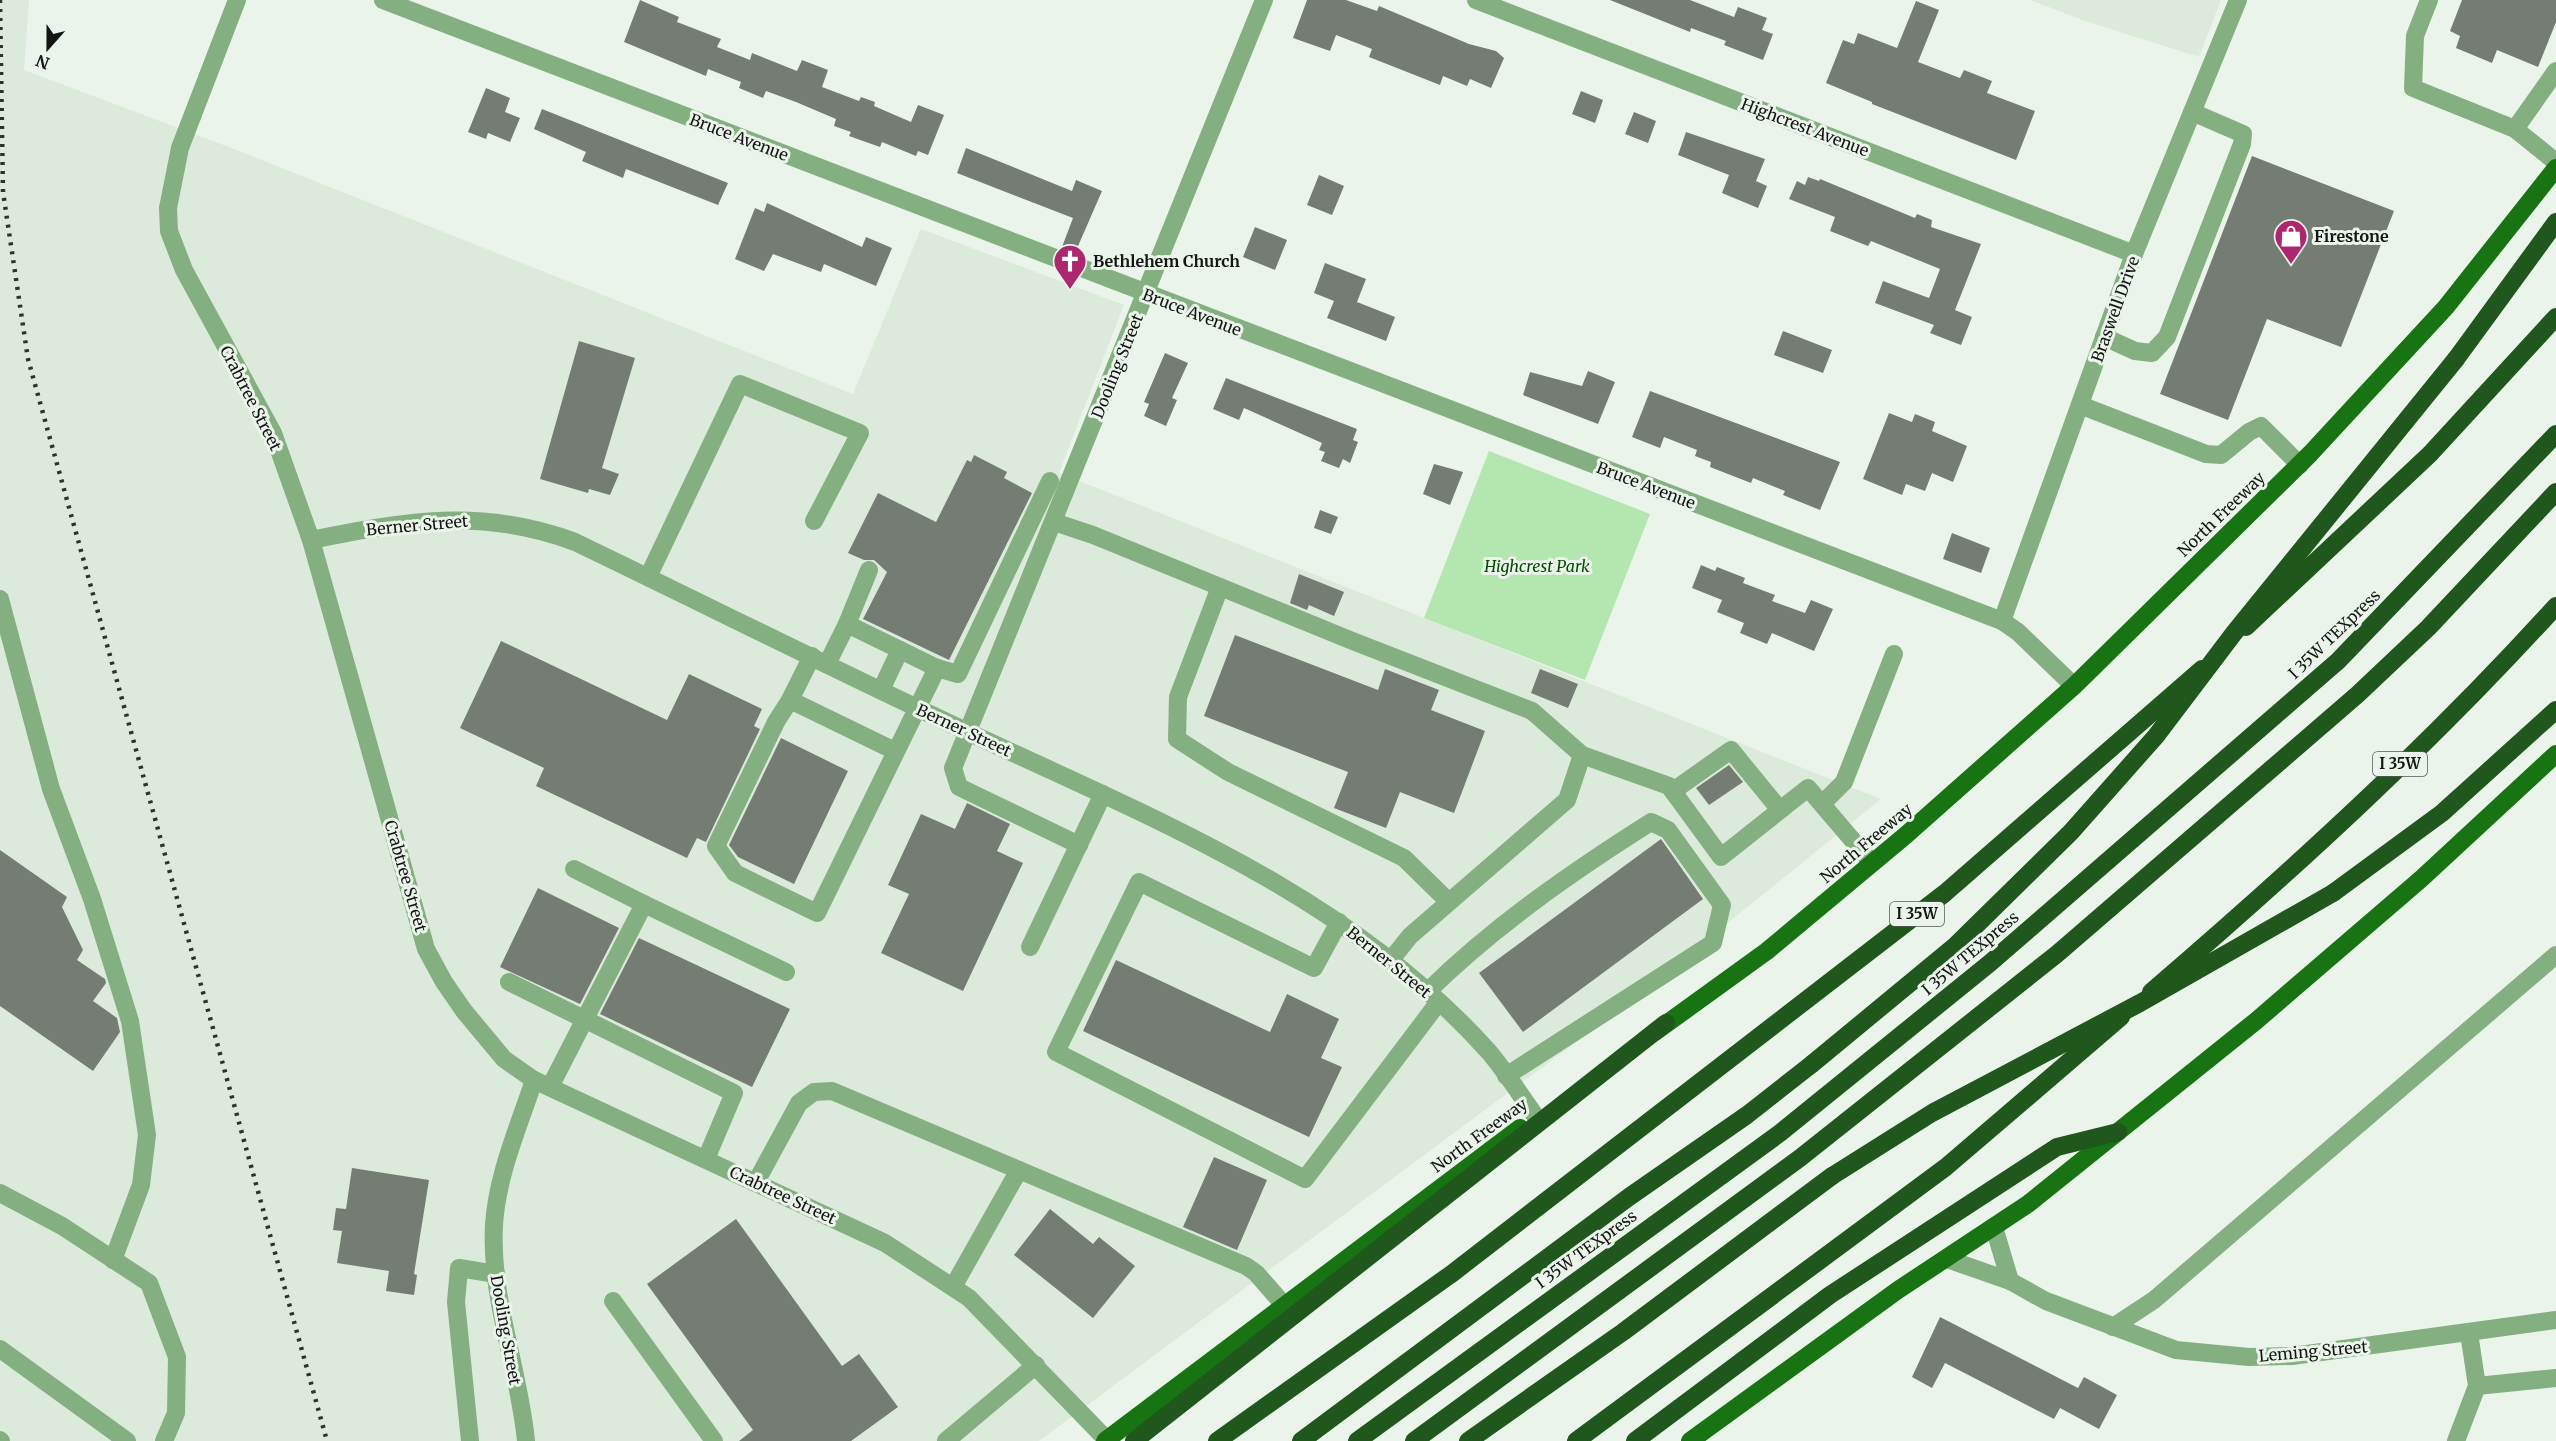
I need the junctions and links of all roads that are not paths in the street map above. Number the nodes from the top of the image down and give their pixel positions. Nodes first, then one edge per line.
1 (237, 0) edge
2 (384, 0) edge
3 (1264, 0) edge
4 (1476, 0) edge
5 (2238, 0) edge
6 (2429, 0) edge
7 (2556, 70) edge
8 (2192, 112) junction
9 (2516, 129) junction
10 (2556, 162) edge
11 (2556, 168) edge
12 (2556, 222) edge
13 (2134, 254) junction
14 (1146, 294) junction
15 (2556, 317) edge
16 (2104, 337) junction
17 (2080, 405) junction
18 (2556, 434) edge
19 (2300, 465) junction
20 (1050, 481) dead end
21 (2556, 492) edge
22 (814, 520) dead end
23 (1054, 522) junction
24 (311, 540) junction
25 (869, 570) dead end
26 (648, 577) junction
27 (1220, 587) junction
28 (0, 599) edge
29 (2556, 606) edge
30 (2002, 621) junction
31 (847, 624) junction
32 (900, 650) junction
33 (1894, 654) dead end
34 (819, 660) junction
35 (937, 668) junction
36 (2074, 686) junction
37 (881, 690) junction
38 (790, 700) junction
39 (916, 707) junction
40 (2556, 710) edge
41 (968, 732) junction
42 (895, 751) junction
43 (2556, 754) edge
44 (1582, 755) junction
45 (1673, 791) junction
46 (1103, 794) junction
47 (1822, 804) junction
48 (1780, 810) junction
49 (1079, 845) junction
50 (1872, 863) junction
51 (574, 869) dead end
52 (1449, 903) junction
53 (644, 904) junction
54 (1339, 922) junction
55 (1030, 947) dead end
56 (2556, 955) edge
57 (1390, 962) junction
58 (786, 972) dead end
59 (509, 982) dead end
60 (1432, 997) junction
61 (585, 1019) junction
62 (1666, 1023) junction
63 (1506, 1076) junction
64 (542, 1083) junction
65 (1536, 1117) junction
66 (2118, 1131) junction
67 (706, 1159) junction
68 (1019, 1170) junction
69 (756, 1182) junction
70 (0, 1193) edge
71 (1994, 1227) junction
72 (1947, 1259) junction
73 (113, 1260) junction
74 (496, 1274) junction
75 (2010, 1281) junction
76 (953, 1287) junction
77 (613, 1301) dead end
78 (1284, 1305) junction
79 (2556, 1320) edge
80 (2113, 1327) junction
81 (2469, 1333) junction
82 (0, 1349) edge
83 (1036, 1365) junction
84 (2556, 1378) edge
85 (2477, 1386) junction
86 (1106, 1440) edge
87 (127, 1441) edge
88 (164, 1441) edge
89 (470, 1441) edge
90 (526, 1441) edge
91 (714, 1441) edge
92 (946, 1441) edge
93 (1134, 1441) edge
94 (1217, 1441) edge
95 (1301, 1441) edge
96 (1357, 1441) edge
97 (1414, 1441) edge
98 (1468, 1441) edge
99 (1576, 1441) edge
100 (1635, 1441) edge
101 (1690, 1441) edge
102 (2456, 1441) edge

1 - 24 street, Crabtree Street
2 - 14 street, Bruce Avenue
3 - 14 street, Dooling Street
4 - 13 street, Highcrest Avenue
5 - 8 street, Braswell Drive
6 - 9 street
7 - 9 street
8 - 13 street, Braswell Drive
8 - 16 street
9 - 10 street
11 - 19 main road, North Freeway
12 - 95 highway, bridge
13 - 16 street, Braswell Drive
14 - 23 street, Dooling Street
14 - 30 street, Bruce Avenue
15 - 94 highway, I 35W
16 - 17 street, Braswell Drive
17 - 19 street
17 - 30 street, Braswell Drive
18 - 96 highway, I 35W TEXpress
19 - 36 main road, North Freeway
20 - 35 street
21 - 97 highway
22 - 26 street
23 - 27 street
23 - 41 street, Dooling Street
24 - 26 street, Berner Street
24 - 64 street, Crabtree Street
25 - 31 street
26 - 34 street, Berner Street
27 - 44 street
27 - 52 street
28 - 73 street
29 - 99 highway, I 35W
30 - 36 street, Bruce Avenue
31 - 32 street
31 - 34 street
32 - 35 street
32 - 37 street
33 - 47 street
34 - 37 street, Berner Street
34 - 38 street
35 - 39 street
36 - 50 main road, North Freeway
37 - 39 street, Berner Street
38 - 42 street
38 - 42 street
39 - 41 street, Berner Street
39 - 42 street
40 - 98 highway, bridge
41 - 46 street, Berner Street
41 - 49 street, Dooling Street
43 - 66 main road
44 - 45 street
44 - 52 street
45 - 48 street
45 - 48 street
46 - 49 street
46 - 54 street, Berner Street
47 - 48 street
47 - 50 street
49 - 55 street
50 - 62 main road, North Freeway
51 - 53 street
52 - 57 street
53 - 58 street
53 - 61 street, Dooling Street
54 - 57 street, Berner Street
54 - 60 street
56 - 80 street
57 - 60 street, Berner Street
59 - 61 street
60 - 63 street, Berner Street
60 - 63 street
61 - 64 street, Dooling Street
61 - 67 street
62 - 65 main road, North Freeway
62 - 93 highway
63 - 65 street, Berner Street
64 - 67 street, Crabtree Street
64 - 74 street, Dooling Street
65 - 78 main road, North Freeway
66 - 71 main road
66 - 100 highway
67 - 69 street, Crabtree Street
68 - 69 street
68 - 76 street
68 - 78 street
69 - 76 street, Crabtree Street
70 - 73 street
71 - 72 main road
71 - 75 street
72 - 75 street, Leming Street
72 - 101 main road
73 - 88 street
74 - 89 street
74 - 90 street, Dooling Street
75 - 80 street, Leming Street
76 - 83 street, Crabtree Street
77 - 91 street
78 - 86 main road, North Freeway
79 - 81 street, Leming Street
80 - 81 street, Leming Street
81 - 85 street
82 - 87 street
83 - 86 street, Crabtree Street
83 - 92 street
84 - 85 street
85 - 102 street

